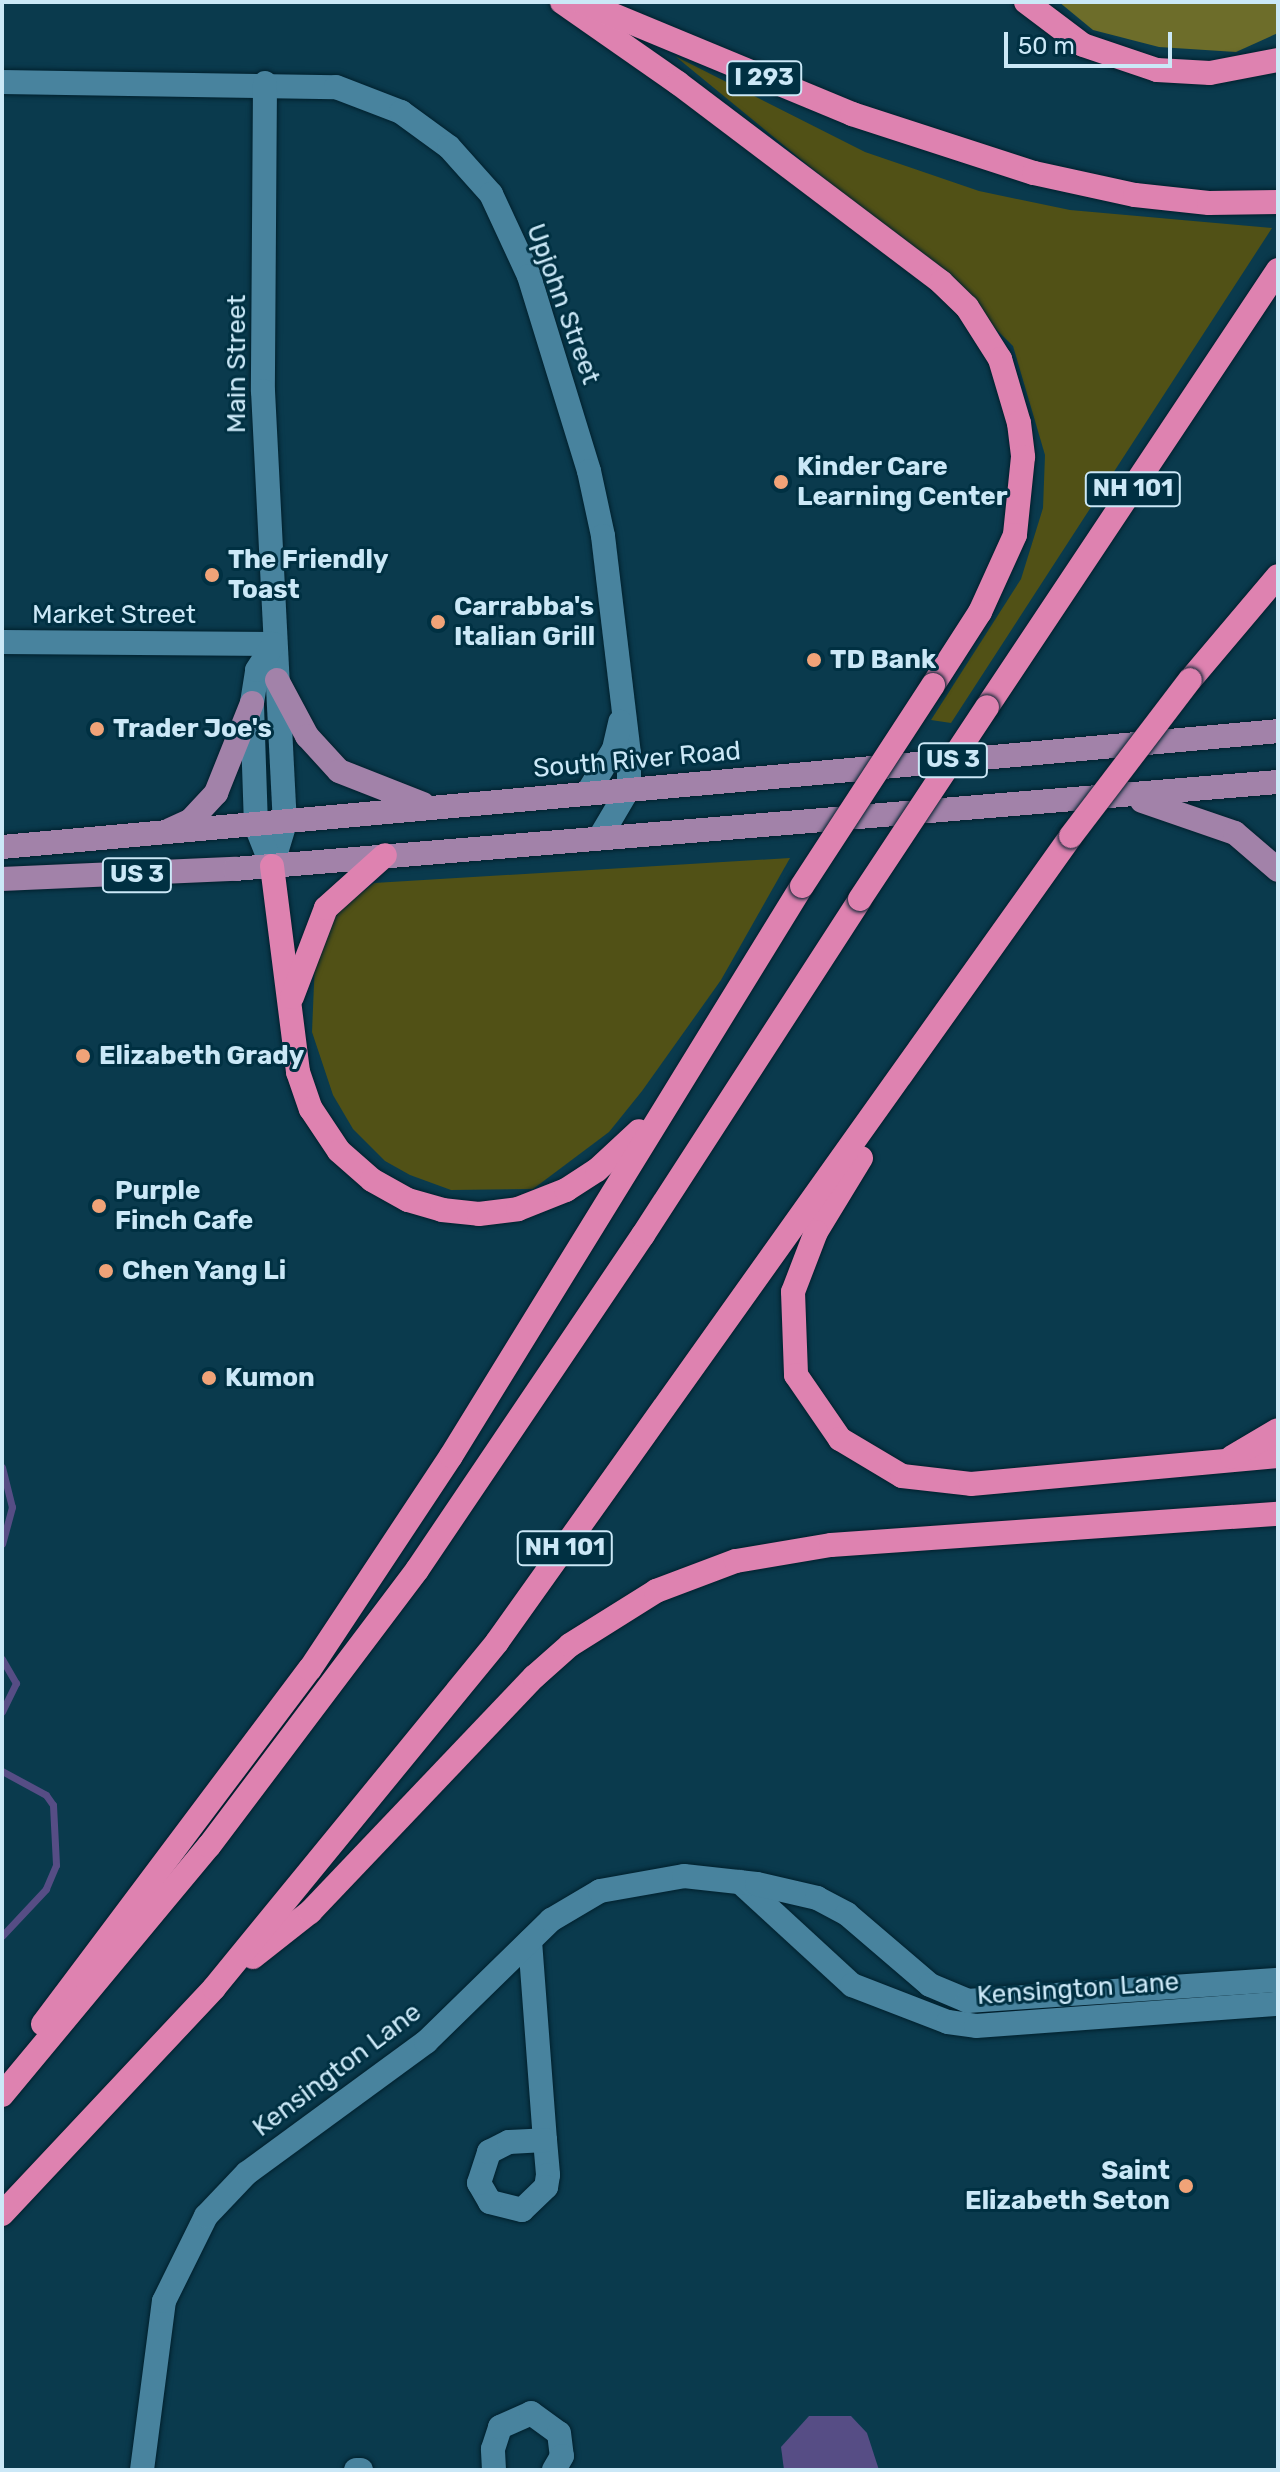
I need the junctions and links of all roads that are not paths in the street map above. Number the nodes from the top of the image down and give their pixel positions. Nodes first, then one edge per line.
1 (562, 2) edge
2 (582, 2) edge
3 (1026, 2) edge
4 (1278, 60) edge
5 (2, 82) edge
6 (265, 83) junction
7 (1278, 202) edge
8 (1278, 270) edge
9 (1278, 576) edge
10 (2, 642) edge
11 (274, 644) junction
12 (277, 680) junction
13 (252, 703) junction
14 (621, 716) junction
15 (1278, 731) edge
16 (1278, 782) edge
17 (629, 788) junction
18 (588, 792) junction
19 (1124, 796) junction
20 (433, 807) junction
21 (285, 823) junction
22 (256, 826) junction
23 (162, 834) junction
24 (600, 837) junction
25 (2, 847) edge
26 (385, 855) junction
27 (272, 866) junction
28 (1278, 870) edge
29 (2, 879) edge
30 (1001, 936) junction
31 (288, 1011) junction
32 (661, 1110) junction
33 (1278, 1430) edge
34 (1278, 1456) edge
35 (1218, 1464) junction
36 (1278, 1514) edge
37 (738, 1881) junction
38 (530, 1941) junction
39 (1278, 1980) edge
40 (214, 1988) junction
41 (1278, 2004) edge
42 (2, 2086) edge
43 (2, 2095) edge
44 (545, 2140) dead end
45 (2, 2214) edge
46 (142, 2470) edge
47 (494, 2470) edge
48 (554, 2470) edge

1 - 32 highway, bridge
2 - 7 highway, I 293
3 - 4 highway
5 - 6 street, Upjohn Street
6 - 11 street, Main Street
6 - 14 street, Upjohn Street
8 - 43 highway, NH 101, bridge
9 - 30 highway, NH 101, bridge
10 - 11 street, Market Street
11 - 12 street, Main Street
11 - 13 street
12 - 20 main road
12 - 21 street, Main Street
13 - 22 street
13 - 23 main road
14 - 17 street, Upjohn Street
14 - 18 street, Upjohn Street
15 - 17 main road, South River Road / US 3
16 - 19 main road, US 3
17 - 18 main road, South River Road / US 3
17 - 24 street
18 - 20 main road, South River Road / US 3
19 - 24 main road, US 3
19 - 28 main road
20 - 21 main road, South River Road / US 3
21 - 22 main road, South River Road / US 3
21 - 27 street, Main Street
22 - 23 main road, South River Road / US 3
22 - 27 street
23 - 25 main road, South River Road / US 3
24 - 26 main road, US 3
26 - 27 main road, US 3
26 - 31 highway
27 - 29 main road, US 3
27 - 31 highway
30 - 35 highway
30 - 40 highway, NH 101
31 - 32 highway
32 - 42 highway
33 - 35 highway
34 - 35 highway
36 - 40 highway
37 - 38 street, Kensington Lane
37 - 39 street, Kensington Lane
37 - 41 street, Kensington Lane
38 - 44 street
38 - 46 street, Kensington Lane
40 - 45 highway, NH 101
47 - 48 street

